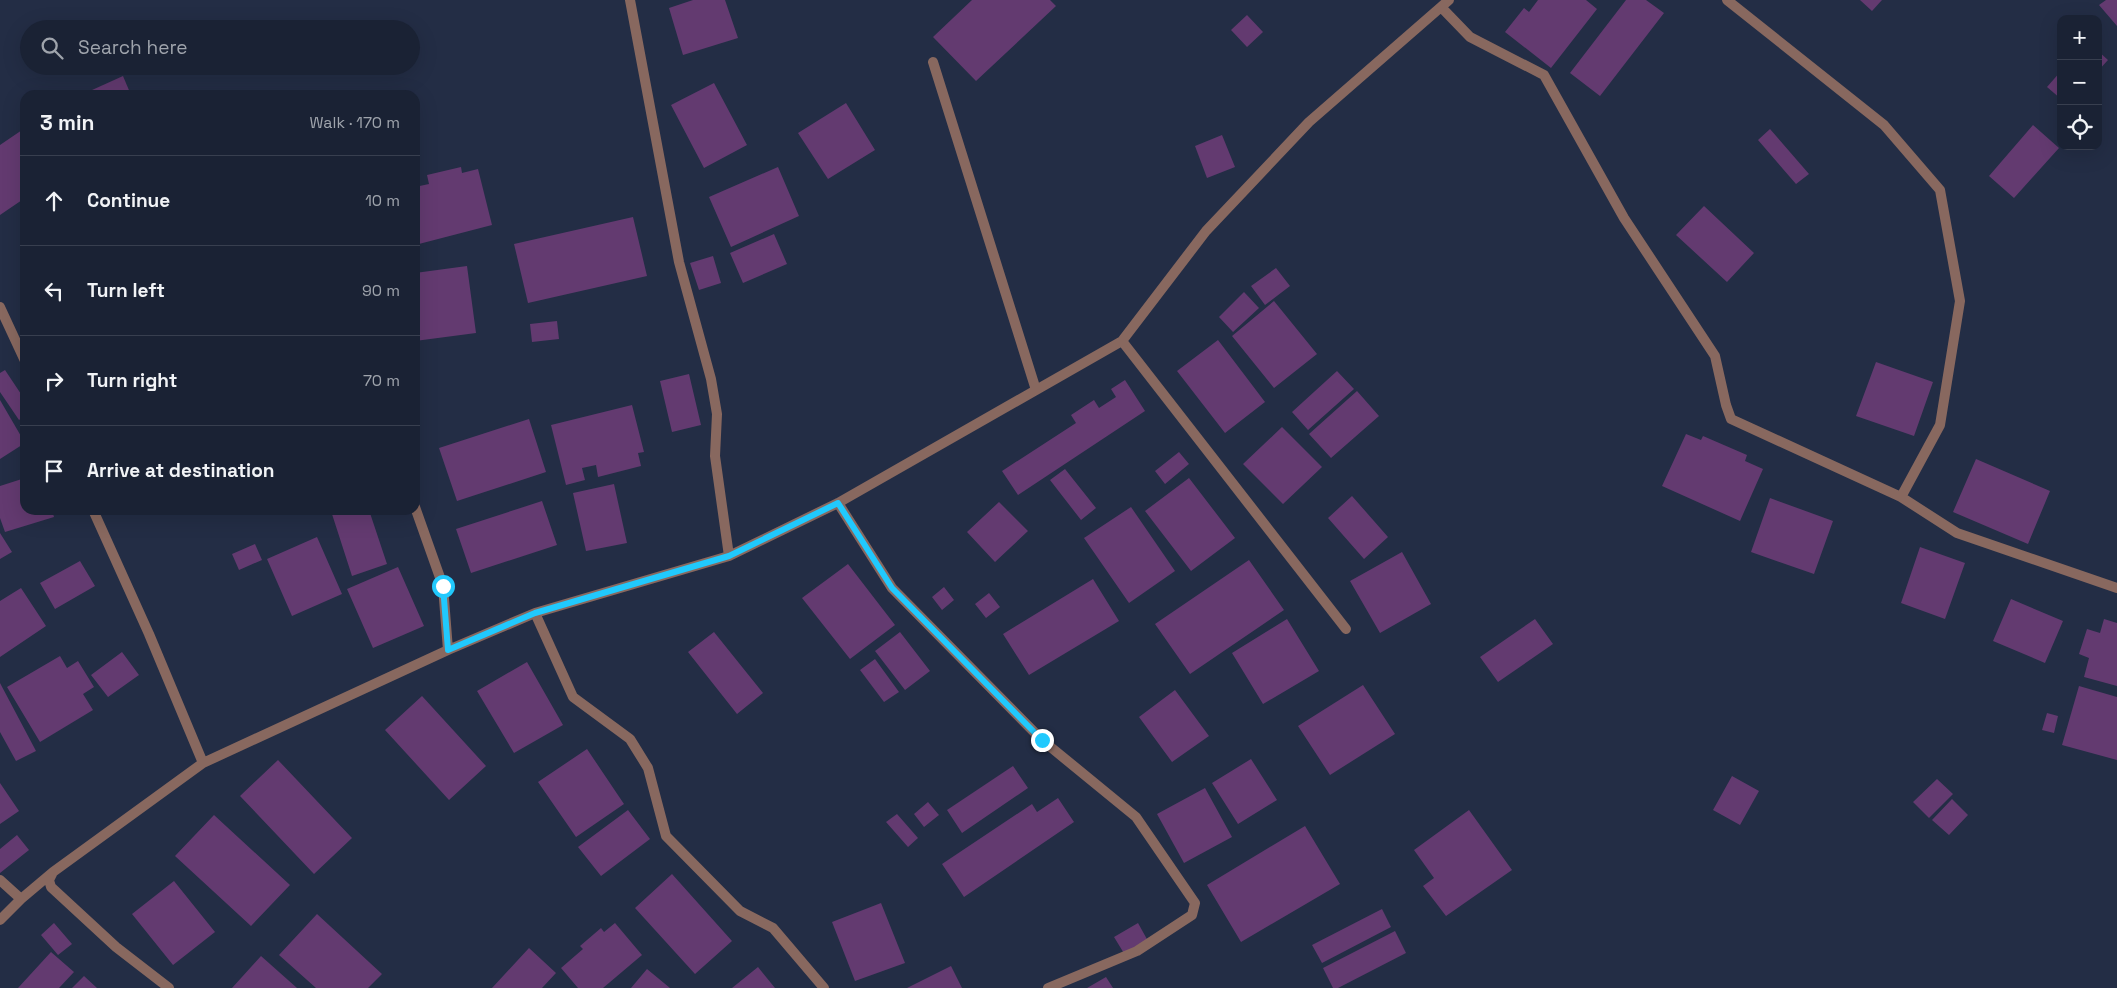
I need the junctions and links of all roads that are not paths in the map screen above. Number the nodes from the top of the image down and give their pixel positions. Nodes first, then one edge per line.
1 (630, 0) edge
2 (1727, 0) edge
3 (1445, 3) edge
4 (933, 62) dead end
5 (0, 307) edge
6 (1122, 341) junction
7 (20, 350) edge
8 (1036, 390) junction
9 (1901, 497) junction
10 (838, 503) junction
11 (95, 515) edge
12 (418, 515) edge
13 (729, 556) junction
14 (2117, 588) edge
15 (535, 613) junction
16 (1346, 629) dead end
17 (448, 650) junction
18 (203, 762) junction
19 (53, 872) junction
20 (0, 880) edge
21 (21, 899) junction
22 (0, 920) edge
23 (169, 988) edge
24 (824, 988) edge
25 (1048, 988) edge

1 - 13 street
2 - 9 street
3 - 6 street
3 - 9 street
4 - 8 street
5 - 7 street
6 - 8 street
6 - 16 street
8 - 10 street
9 - 14 street
10 - 13 street
10 - 25 street
11 - 18 street
12 - 17 street
13 - 15 street
15 - 17 street
15 - 24 street
17 - 18 street
18 - 19 street
19 - 21 street
19 - 23 street
20 - 21 street
21 - 22 street

